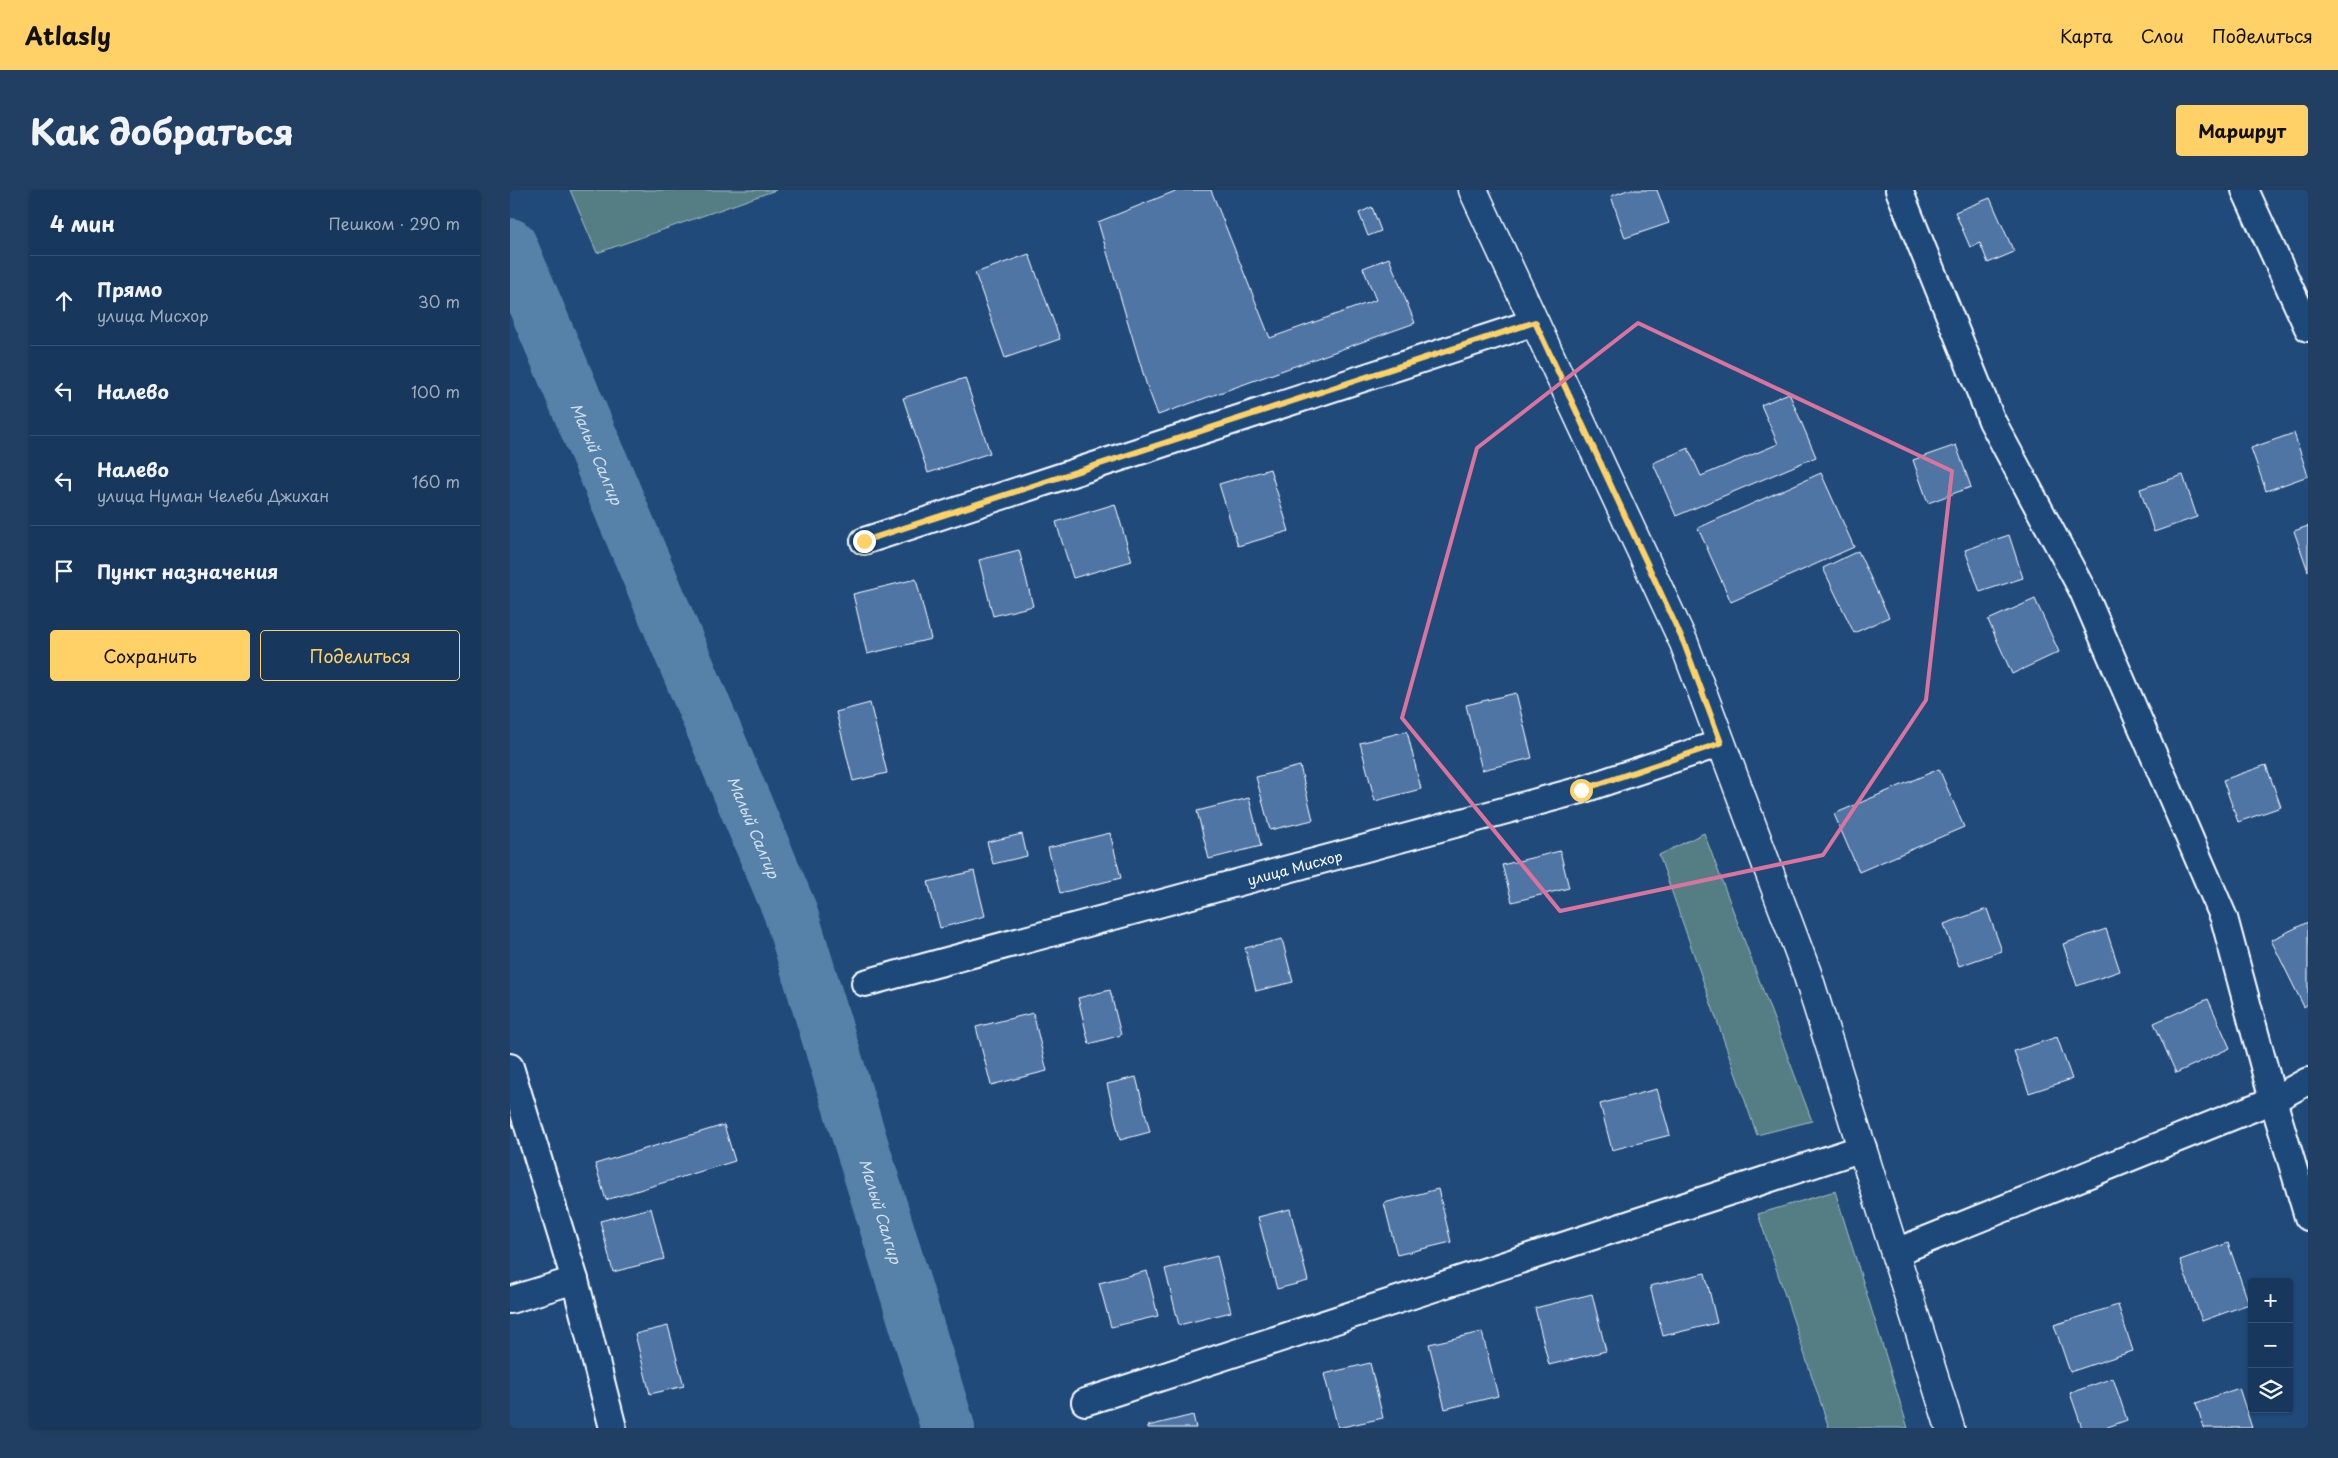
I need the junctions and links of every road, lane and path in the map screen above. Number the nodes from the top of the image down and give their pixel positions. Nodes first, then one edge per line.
1 (1473, 190) edge
2 (1899, 190) edge
3 (2245, 190) edge
4 (1535, 322) junction
5 (2308, 328) edge
6 (864, 541) dead end
7 (1721, 743) junction
8 (865, 983) dead end
9 (510, 1067) edge
10 (2308, 1081) edge
11 (2273, 1100) junction
12 (1863, 1148) junction
13 (2308, 1217) edge
14 (1896, 1252) junction
15 (575, 1280) junction
16 (510, 1300) edge
17 (1085, 1402) dead end
18 (613, 1428) edge
19 (1950, 1428) edge

1 - 4 main road
2 - 11 street
3 - 5 street
4 - 6 street
4 - 7 main road
7 - 8 street, улица Мисхор
7 - 12 main road
9 - 15 street
10 - 11 street
11 - 13 street
11 - 14 street
12 - 14 main road
12 - 17 street
14 - 19 main road
15 - 16 street
15 - 18 street

